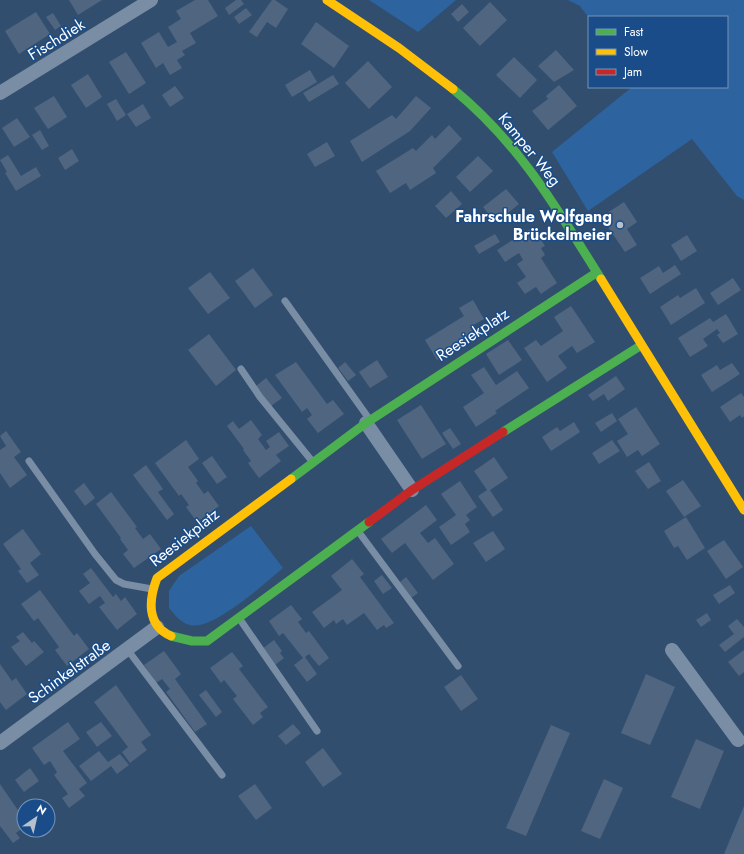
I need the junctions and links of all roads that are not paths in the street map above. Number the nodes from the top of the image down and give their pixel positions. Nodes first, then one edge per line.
1 (151, 0) edge
2 (327, 0) edge
3 (0, 93) edge
4 (596, 273) junction
5 (285, 301) dead end
6 (640, 346) junction
7 (241, 369) dead end
8 (368, 421) junction
9 (29, 461) dead end
10 (313, 462) junction
11 (412, 490) junction
12 (744, 510) edge
13 (358, 531) junction
14 (152, 589) junction
15 (238, 618) junction
16 (157, 627) junction
17 (127, 649) junction
18 (672, 650) dead end
19 (458, 666) dead end
20 (316, 731) dead end
21 (3, 738) edge
22 (742, 742) edge
23 (222, 775) dead end

1 - 3 street, Fischdiek
2 - 4 street, Kamper Weg
4 - 6 street, Kamper Weg
4 - 8 street, Reesiekplatz
5 - 8 lane
6 - 11 street
6 - 12 street, Kamper Weg
7 - 10 lane
8 - 10 street, Reesiekplatz
8 - 11 street
9 - 14 lane
10 - 14 street, Reesiekplatz
11 - 13 street
13 - 15 street
13 - 19 lane
14 - 16 street, Reesiekplatz
15 - 16 street
15 - 20 lane
16 - 17 street, Schinkelstraße
17 - 21 street, Schinkelstraße
17 - 23 lane
18 - 22 street

